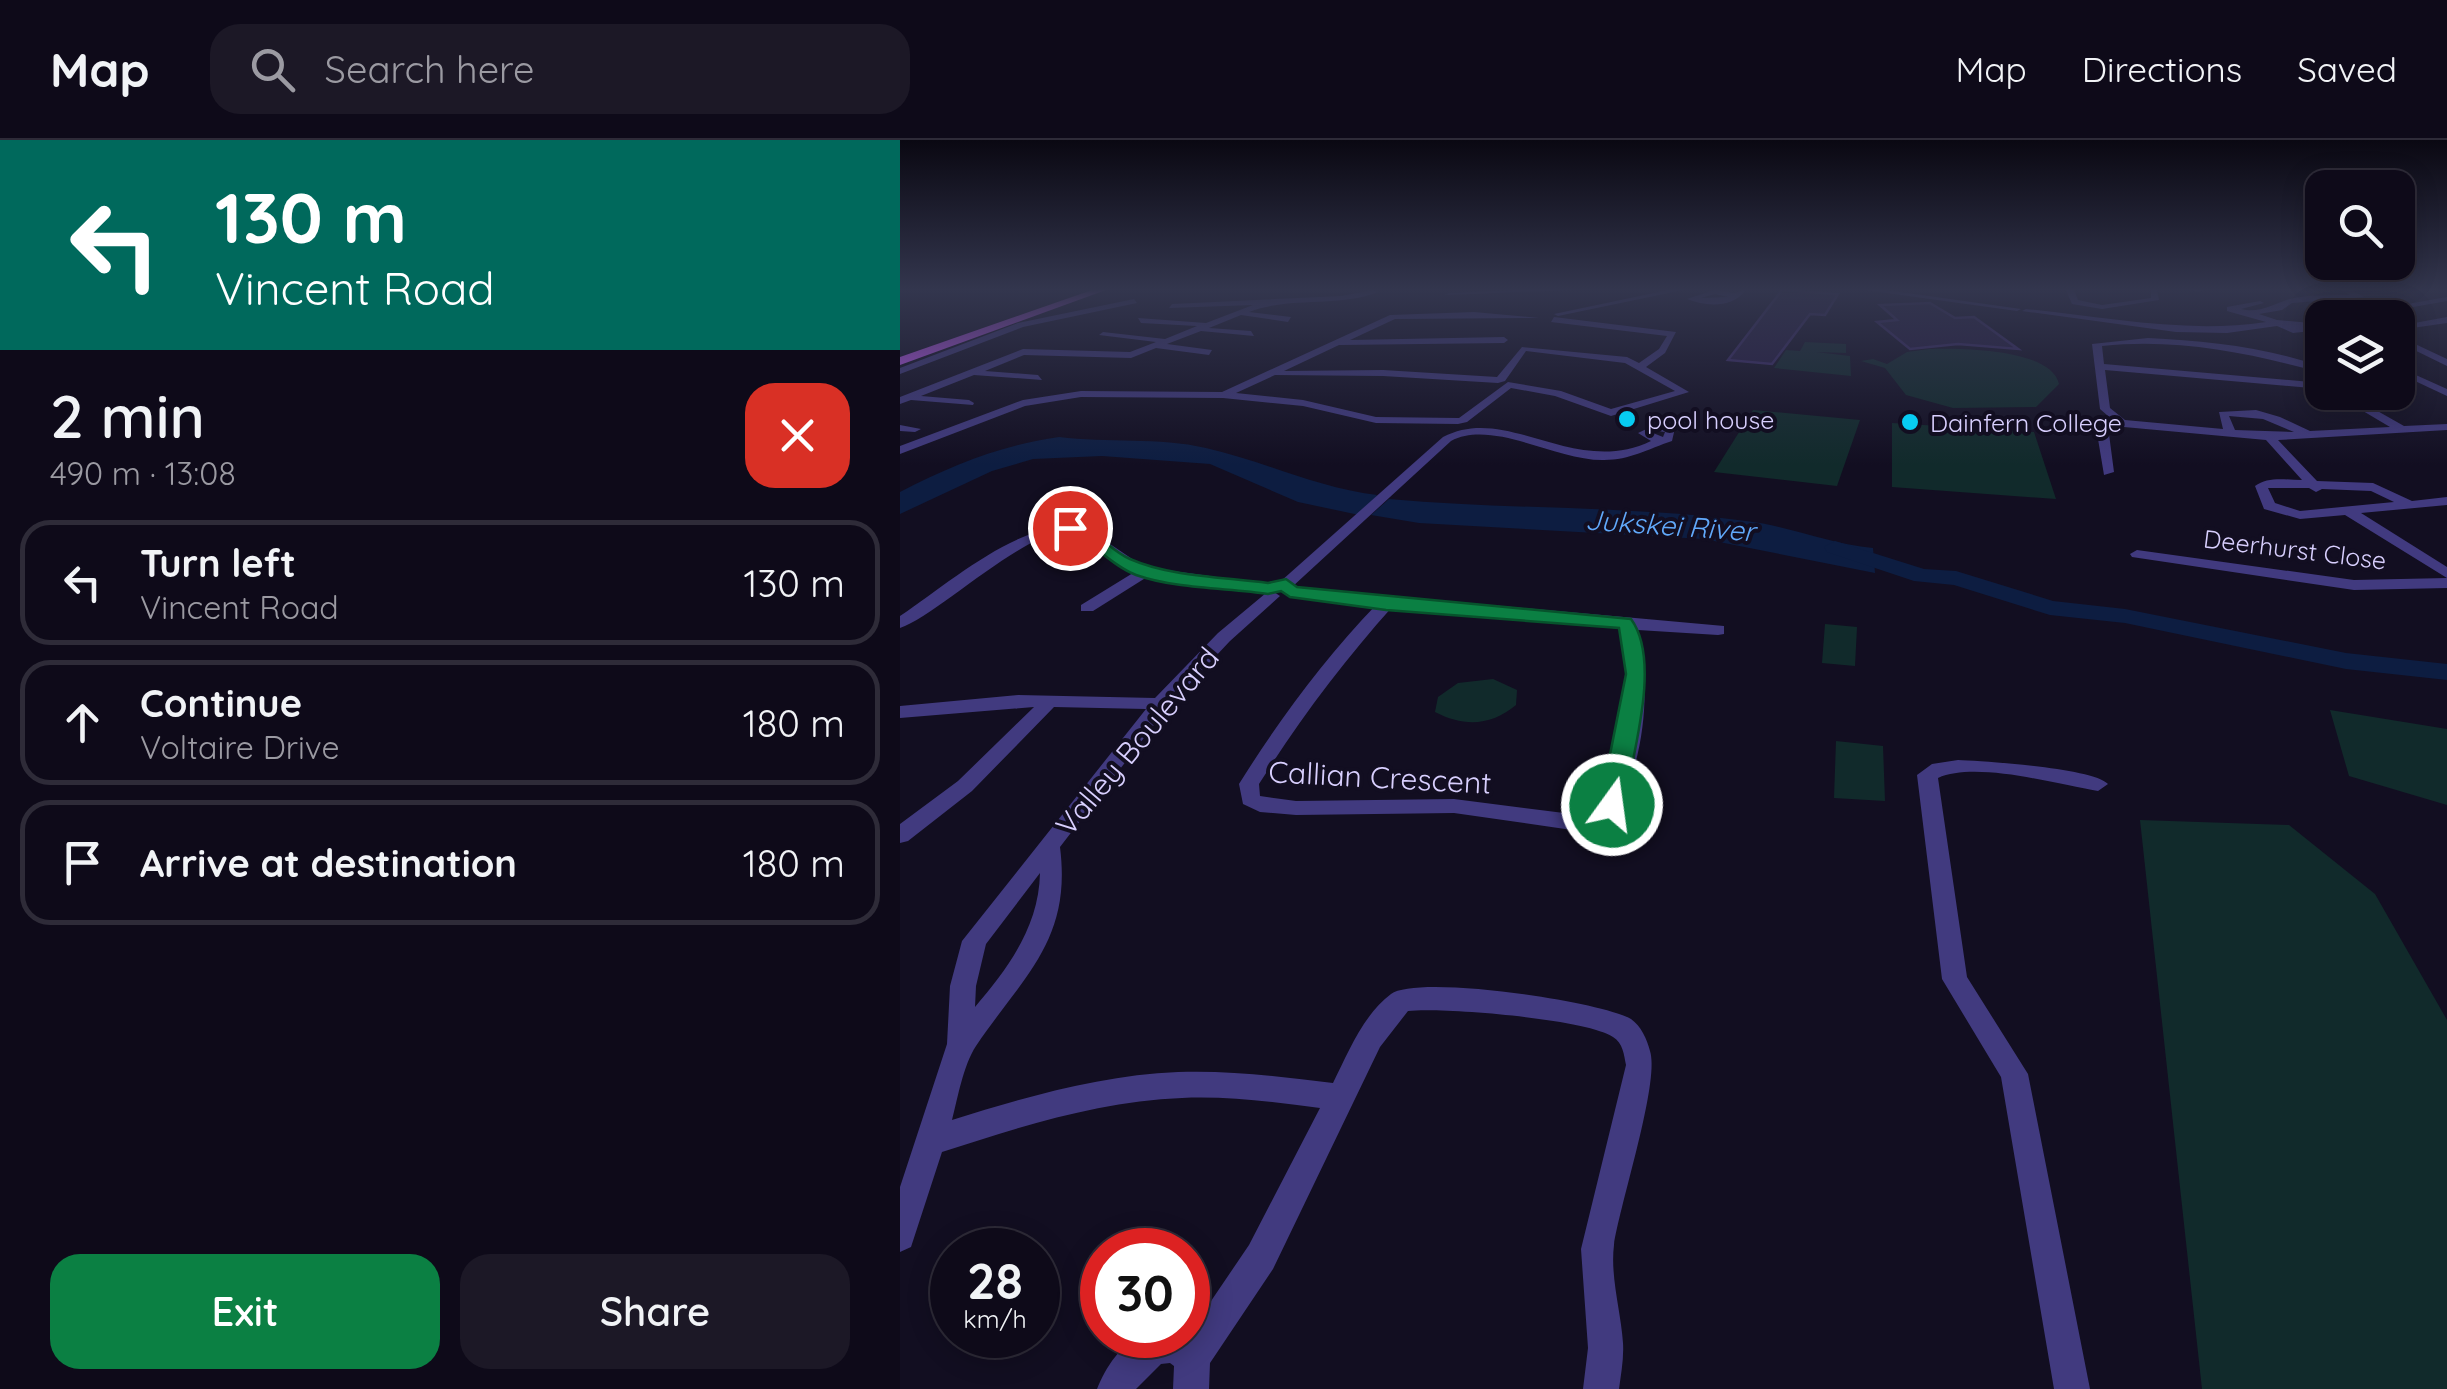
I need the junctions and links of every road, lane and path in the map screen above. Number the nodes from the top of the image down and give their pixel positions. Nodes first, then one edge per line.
1 (949, 348) edge
2 (959, 348) edge
3 (1148, 348) edge
4 (1176, 348) edge
5 (1328, 348) edge
6 (1522, 348) edge
7 (1556, 348) edge
8 (1662, 348) edge
9 (2096, 348) edge
10 (2210, 348) edge
11 (2417, 348) edge
12 (1020, 352) junction
13 (1209, 352) dead end
14 (946, 353) junction
15 (2447, 363) edge
16 (2305, 364) edge
17 (903, 366) edge
18 (1642, 366) junction
19 (2098, 366) junction
20 (932, 368) dead end
21 (970, 372) junction
22 (1277, 374) junction
23 (1038, 378) dead end
24 (2415, 378) edge
25 (1504, 383) junction
26 (2305, 384) edge
27 (2447, 393) edge
28 (1222, 395) junction
29 (904, 400) edge
30 (969, 403) dead end
31 (2368, 410) edge
32 (2122, 423) junction
33 (1462, 426) junction
34 (900, 428) edge
35 (2447, 428) edge
36 (915, 429) dead end
37 (2402, 429) junction
38 (2230, 433) junction
39 (2306, 435) junction
40 (2268, 437) junction
41 (1660, 441) dead end
42 (900, 450) edge
43 (2108, 472) dead end
44 (2316, 488) junction
45 (2447, 501) edge
46 (2410, 505) junction
47 (2348, 511) junction
48 (2137, 554) dead end
49 (1144, 572) junction
50 (2447, 573) edge
51 (2447, 583) edge
52 (1279, 590) junction
53 (1386, 604) junction
54 (1087, 608) dead end
55 (900, 623) edge
56 (1624, 623) junction
57 (1718, 630) dead end
58 (1050, 701) junction
59 (1160, 704) junction
60 (900, 712) edge
61 (2098, 784) dead end
62 (900, 834) edge
63 (1049, 847) junction
64 (961, 1044) junction
65 (1338, 1096) junction
66 (933, 1140) junction
67 (900, 1236) edge
68 (1191, 1374) edge
69 (1115, 1389) edge
70 (1601, 1389) edge
71 (2072, 1389) edge

1 - 17 main road
2 - 14 street
3 - 12 street
4 - 13 street
5 - 22 street
6 - 25 street
7 - 18 street
8 - 18 street
9 - 19 street
10 - 16 street
11 - 15 street
12 - 14 street
12 - 21 street
14 - 17 street
17 - 20 street
18 - 25 street
19 - 26 street
19 - 32 street
21 - 23 street
21 - 29 street
22 - 25 street
22 - 28 street
24 - 27 street
25 - 33 street, Valley Boulevard
28 - 33 street
28 - 42 street
29 - 30 street
31 - 37 street
32 - 38 street
32 - 43 street
33 - 41 street
33 - 52 street, Valley Boulevard
34 - 36 street
35 - 37 street
37 - 39 street
38 - 39 street
38 - 40 street
39 - 40 street
40 - 44 street
44 - 46 street
44 - 47 street
45 - 46 street
46 - 47 street
47 - 50 street
48 - 51 street, Deerhurst Close
49 - 52 street
49 - 54 street
49 - 55 street
52 - 53 street
52 - 59 street, Valley Boulevard
53 - 56 street
53 - 56 street, Callian Crescent
56 - 57 street
58 - 59 street
58 - 60 street
58 - 62 street
59 - 63 street, Valley Boulevard
61 - 71 street
63 - 64 street, Valley Boulevard
63 - 64 street, Valley Boulevard
64 - 66 street, Valley Boulevard
65 - 66 street
65 - 68 street
65 - 70 street
66 - 67 street, Valley Boulevard
68 - 69 street

